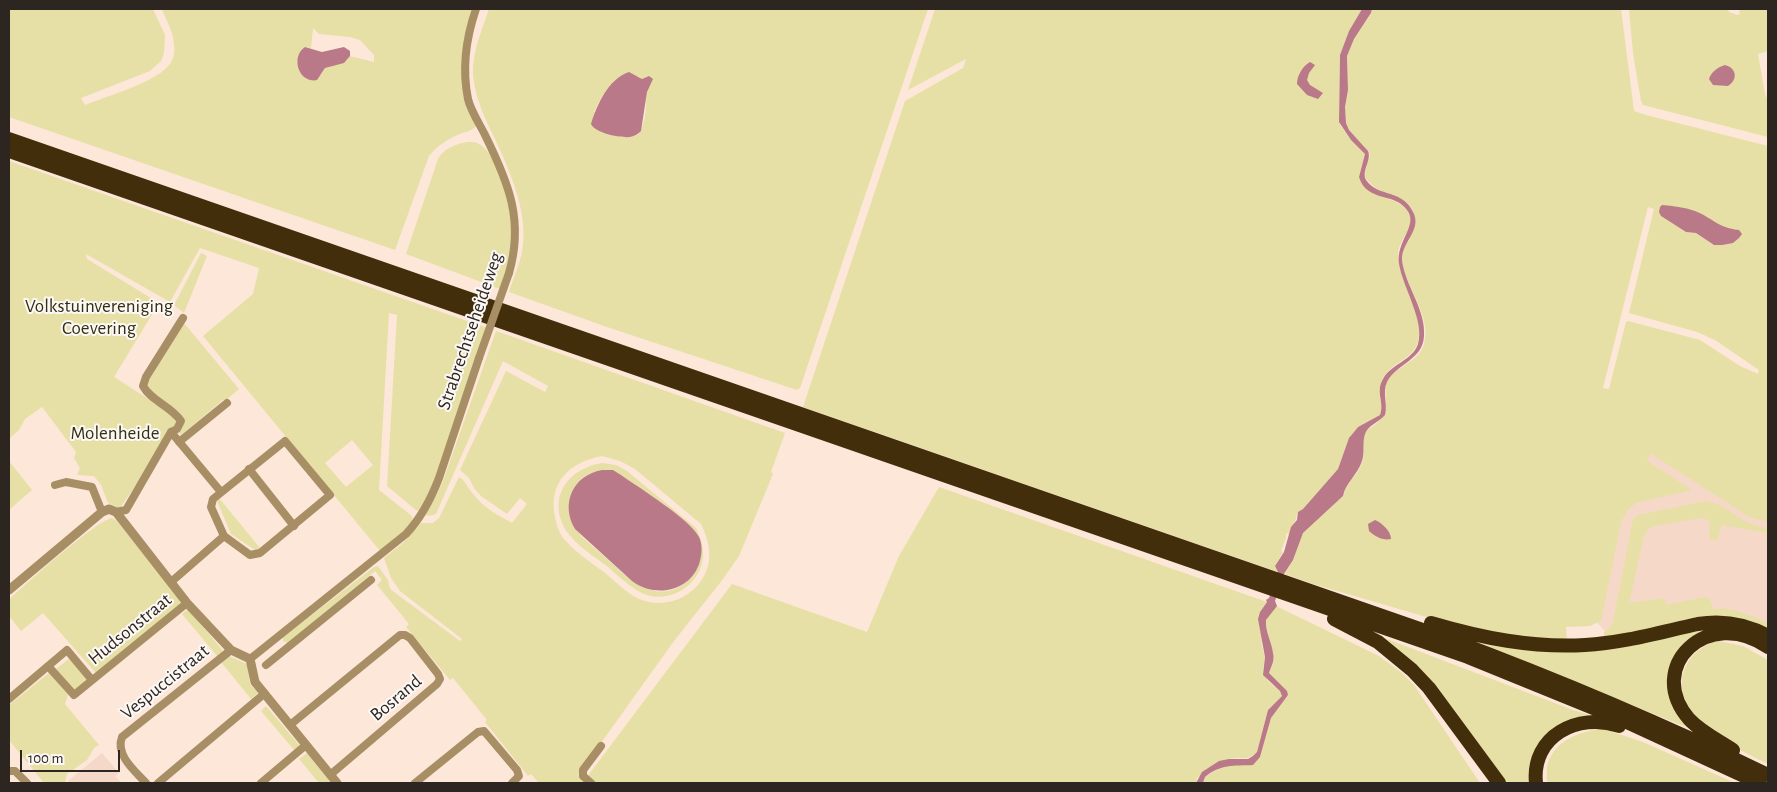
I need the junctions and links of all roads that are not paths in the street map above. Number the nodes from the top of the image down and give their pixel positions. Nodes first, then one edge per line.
1 (476, 9) edge
2 (9, 139) edge
3 (9, 151) edge
4 (183, 318) dead end
5 (227, 403) dead end
6 (171, 432) junction
7 (179, 442) junction
8 (249, 469) junction
9 (55, 485) dead end
10 (221, 492) junction
11 (102, 512) junction
12 (116, 512) junction
13 (294, 526) junction
14 (224, 536) junction
15 (371, 580) dead end
16 (171, 582) junction
17 (1277, 585) junction
18 (9, 590) edge
19 (187, 603) junction
20 (1357, 607) junction
21 (1768, 636) edge
22 (278, 638) junction
23 (1768, 646) edge
24 (287, 648) junction
25 (231, 650) junction
26 (250, 659) junction
27 (266, 665) dead end
28 (48, 666) junction
29 (92, 680) junction
30 (264, 694) junction
31 (9, 699) edge
32 (290, 725) junction
33 (1677, 744) junction
34 (306, 746) junction
35 (601, 746) dead end
36 (9, 771) edge
37 (330, 775) junction
38 (1768, 775) edge
39 (27, 783) edge
40 (146, 783) edge
41 (158, 783) edge
42 (261, 783) edge
43 (337, 783) edge
44 (415, 783) edge
45 (512, 783) edge
46 (591, 783) edge
47 (1499, 783) edge
48 (1536, 783) edge
49 (1759, 783) edge

1 - 22 street, Strabrechtseheideweg, bridge
2 - 17 highway
3 - 17 highway
4 - 6 street
5 - 7 street
6 - 7 street
6 - 12 street
7 - 10 street
8 - 10 street
8 - 13 street
8 - 13 street
9 - 11 street
10 - 14 street
11 - 12 street
11 - 18 street
12 - 16 street
13 - 14 street
14 - 16 street
15 - 24 street
16 - 19 street
17 - 20 highway
17 - 33 highway
17 - 47 highway
19 - 25 street
19 - 29 street, Hudsonstraat
20 - 21 highway
20 - 38 highway
22 - 24 street
22 - 26 street
23 - 38 highway
24 - 27 street
25 - 26 street
25 - 40 street, Vespuccistraat
26 - 30 street
28 - 29 street, Hudsonstraat
28 - 29 street, Hudsonstraat
28 - 31 street
30 - 32 street
30 - 41 street
32 - 34 street
32 - 37 street, Bosrand
33 - 48 highway
33 - 49 highway
34 - 37 street
34 - 42 street
35 - 46 street
36 - 39 street
37 - 43 street
44 - 45 street

